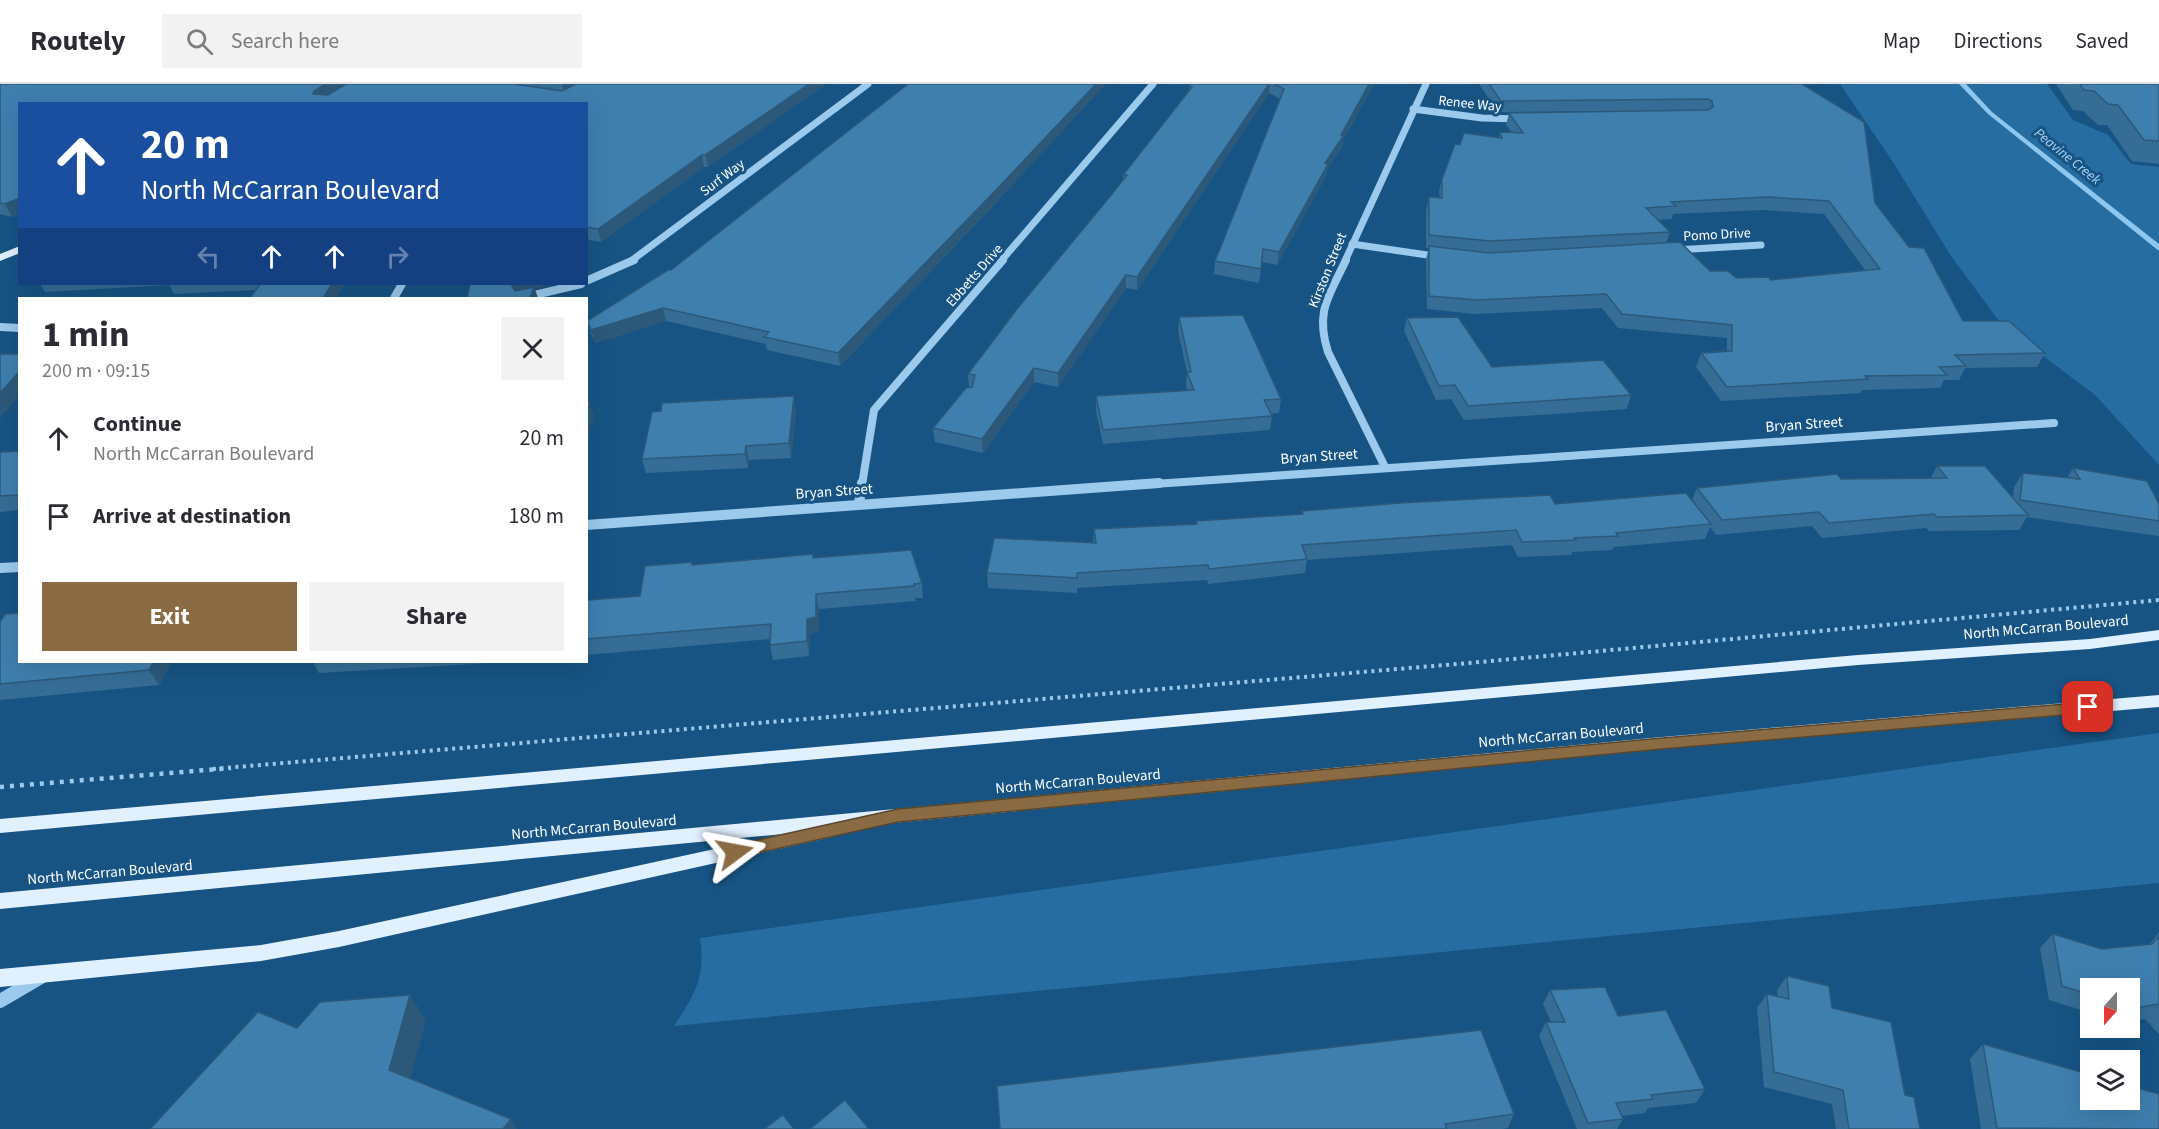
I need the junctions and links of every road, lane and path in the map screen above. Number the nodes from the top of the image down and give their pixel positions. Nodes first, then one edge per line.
1 (868, 84) edge
2 (1153, 84) edge
3 (1426, 84) edge
4 (1413, 109) junction
5 (1530, 119) edge
6 (1352, 244) junction
7 (1761, 245) dead end
8 (18, 250) edge
9 (1666, 250) edge
10 (0, 258) edge
11 (1449, 258) edge
12 (588, 280) edge
13 (577, 285) edge
14 (526, 297) edge
15 (0, 327) edge
16 (18, 328) edge
17 (2054, 423) dead end
18 (1385, 466) junction
19 (858, 504) junction
20 (588, 525) edge
21 (18, 567) edge
22 (0, 568) edge
23 (2159, 600) edge
24 (2159, 634) edge
25 (2159, 701) edge
26 (0, 787) edge
27 (898, 816) junction
28 (0, 826) edge
29 (0, 901) edge
30 (48, 973) junction
31 (0, 978) edge
32 (0, 1001) edge

1 - 12 street, Surf Way
2 - 19 street, Ebbetts Drive
3 - 4 street, Kirston Street
4 - 5 street, Renee Way
4 - 6 street, Kirston Street
6 - 11 street
6 - 18 street, Kirston Street
7 - 9 street, Pomo Drive
8 - 10 main road
13 - 14 street
15 - 16 street
17 - 18 street, Bryan Street
18 - 19 street, Bryan Street
19 - 20 street, Bryan Street
21 - 22 street
23 - 26 path
24 - 28 main road, North McCarran Boulevard
25 - 27 main road, North McCarran Boulevard
27 - 29 main road, North McCarran Boulevard
27 - 30 main road
30 - 31 main road
30 - 32 street

